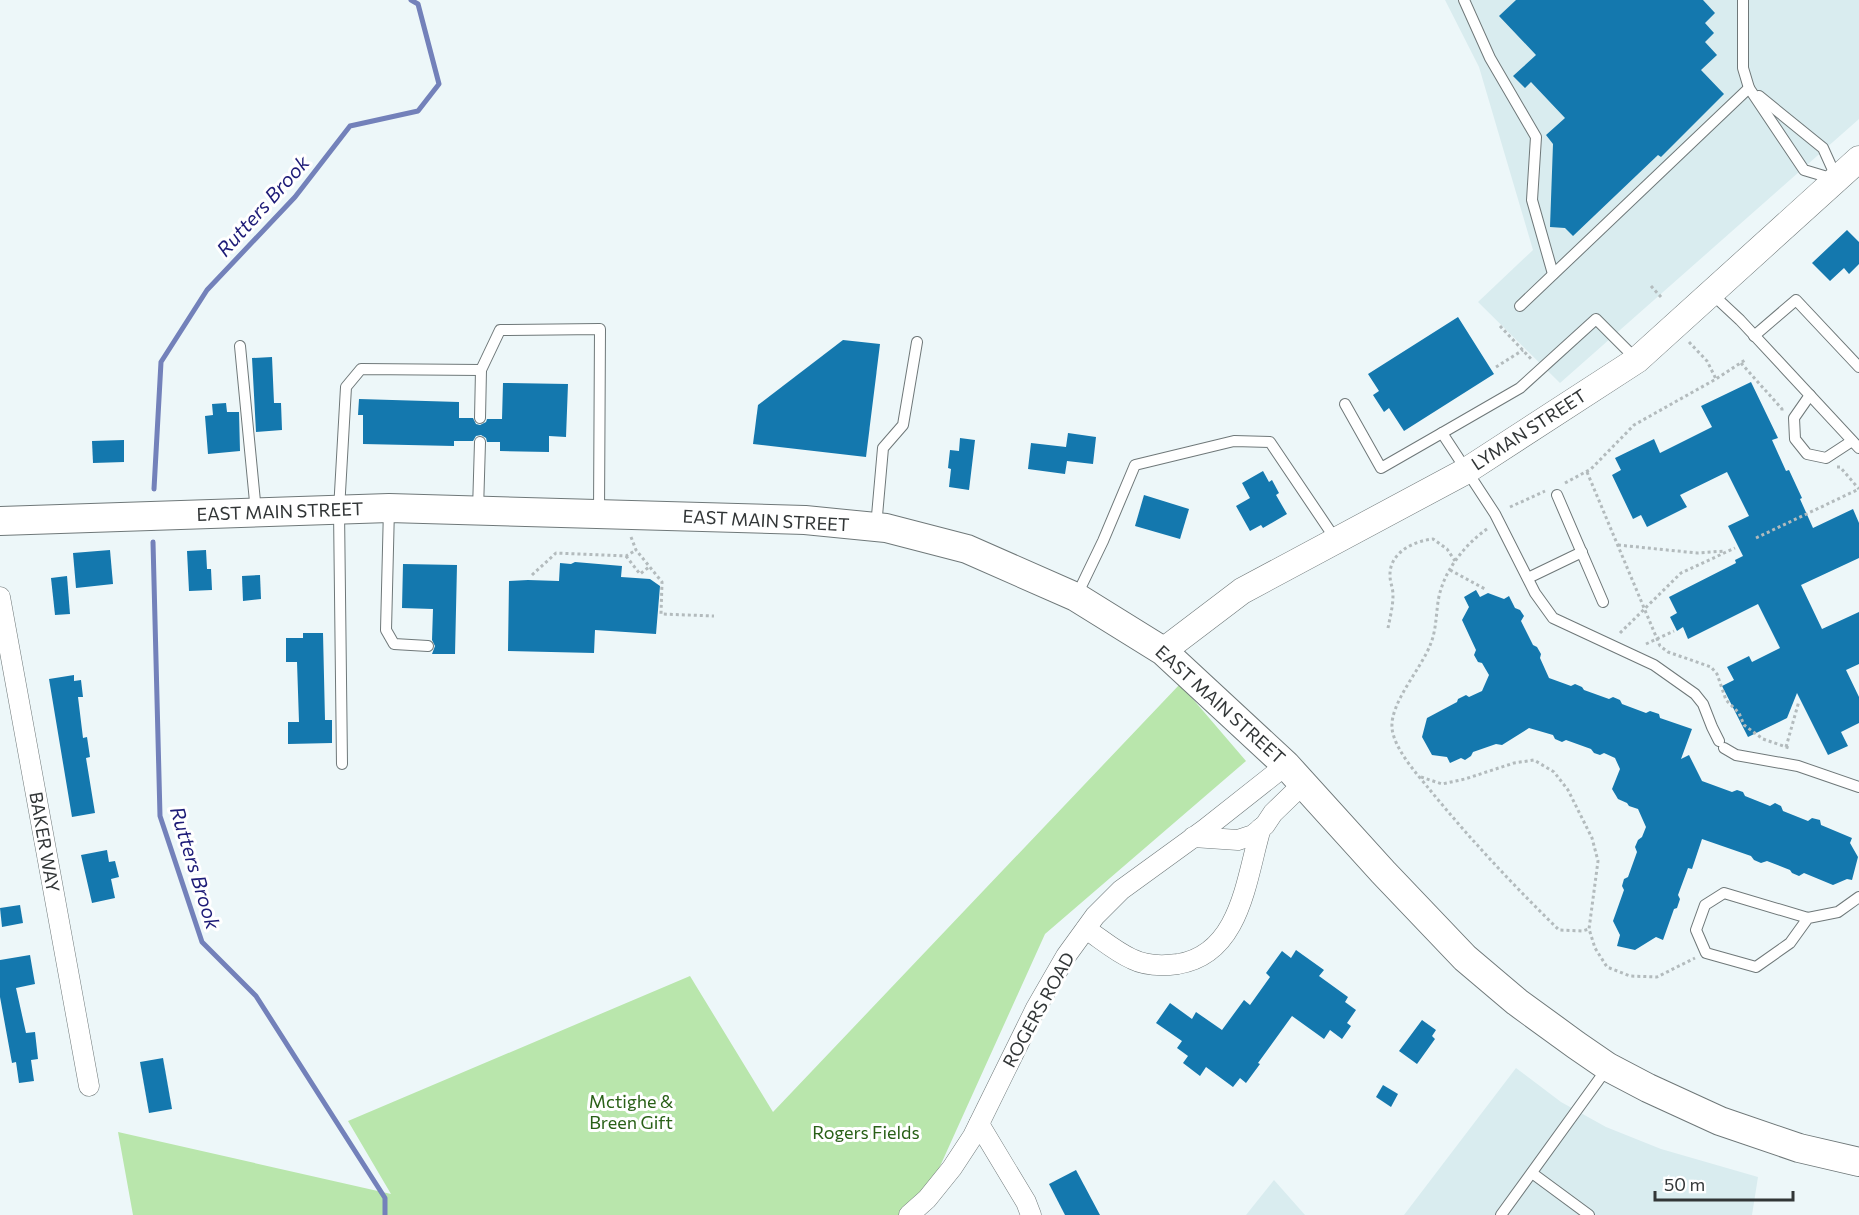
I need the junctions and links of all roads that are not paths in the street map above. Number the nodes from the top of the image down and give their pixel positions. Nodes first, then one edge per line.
1 (1464, 0) edge
2 (1743, 0) edge
3 (1749, 88) junction
4 (1852, 168) edge
5 (1553, 274) junction
6 (1711, 293) junction
7 (1520, 306) dead end
8 (1754, 336) junction
9 (917, 342) dead end
10 (240, 346) dead end
11 (1637, 360) junction
12 (1859, 367) edge
13 (481, 370) junction
14 (1810, 395) junction
15 (1344, 404) dead end
16 (480, 418) dead end
17 (1442, 433) junction
18 (480, 442) dead end
19 (1856, 445) edge
20 (1466, 471) junction
21 (1556, 490) road end
22 (389, 508) junction
23 (339, 510) junction
24 (477, 511) junction
25 (256, 513) junction
26 (599, 514) junction
27 (0, 521) edge
28 (876, 527) junction
29 (1336, 540) junction
30 (1582, 552) junction
31 (1528, 578) junction
32 (0, 597) edge
33 (1076, 597) junction
34 (1603, 602) dead end
35 (428, 646) dead end
36 (1163, 651) junction
37 (342, 764) dead end
38 (1295, 774) junction
39 (1859, 786) edge
40 (1261, 828) junction
41 (1193, 837) junction
42 (1859, 897) edge
43 (1808, 918) junction
44 (1086, 929) junction
45 (1608, 1067) junction
46 (89, 1086) dead end
47 (979, 1124) junction
48 (1859, 1162) edge
49 (1532, 1173) junction
50 (909, 1215) edge
51 (1031, 1215) edge
52 (1501, 1215) edge
53 (1589, 1215) edge

1 - 5 lane
2 - 3 lane
3 - 4 lane
3 - 4 lane
3 - 5 lane
4 - 6 street, LYMAN STREET
5 - 7 lane
6 - 8 lane
6 - 11 street, LYMAN STREET
8 - 12 lane
8 - 14 lane
9 - 28 lane
10 - 25 lane
11 - 17 lane
11 - 20 street, LYMAN STREET
13 - 16 lane
13 - 23 lane
13 - 26 lane
14 - 19 lane
14 - 19 lane
15 - 17 lane
17 - 20 lane
18 - 24 lane
20 - 29 street, LYMAN STREET
20 - 31 lane
21 - 30 lane
22 - 23 main road, EAST MAIN STREET
22 - 24 main road, EAST MAIN STREET
22 - 35 lane
23 - 25 main road, EAST MAIN STREET
23 - 37 lane
24 - 26 main road, EAST MAIN STREET
25 - 27 main road, EAST MAIN STREET
26 - 28 main road, EAST MAIN STREET
28 - 33 main road, EAST MAIN STREET
29 - 33 lane
29 - 36 street, LYMAN STREET
30 - 31 lane
30 - 34 lane
31 - 39 lane
32 - 46 street, BAKER WAY
33 - 36 main road, EAST MAIN STREET
36 - 38 main road, EAST MAIN STREET
38 - 40 street
38 - 41 street, ROGERS ROAD
38 - 45 main road, EAST MAIN STREET
40 - 41 street
40 - 44 street
41 - 44 street, ROGERS ROAD
42 - 43 lane
43 - 43 lane
44 - 47 street, ROGERS ROAD
45 - 48 main road, EAST MAIN STREET
45 - 49 lane
47 - 50 street, ROGERS ROAD
47 - 51 street
49 - 52 lane
49 - 53 lane

